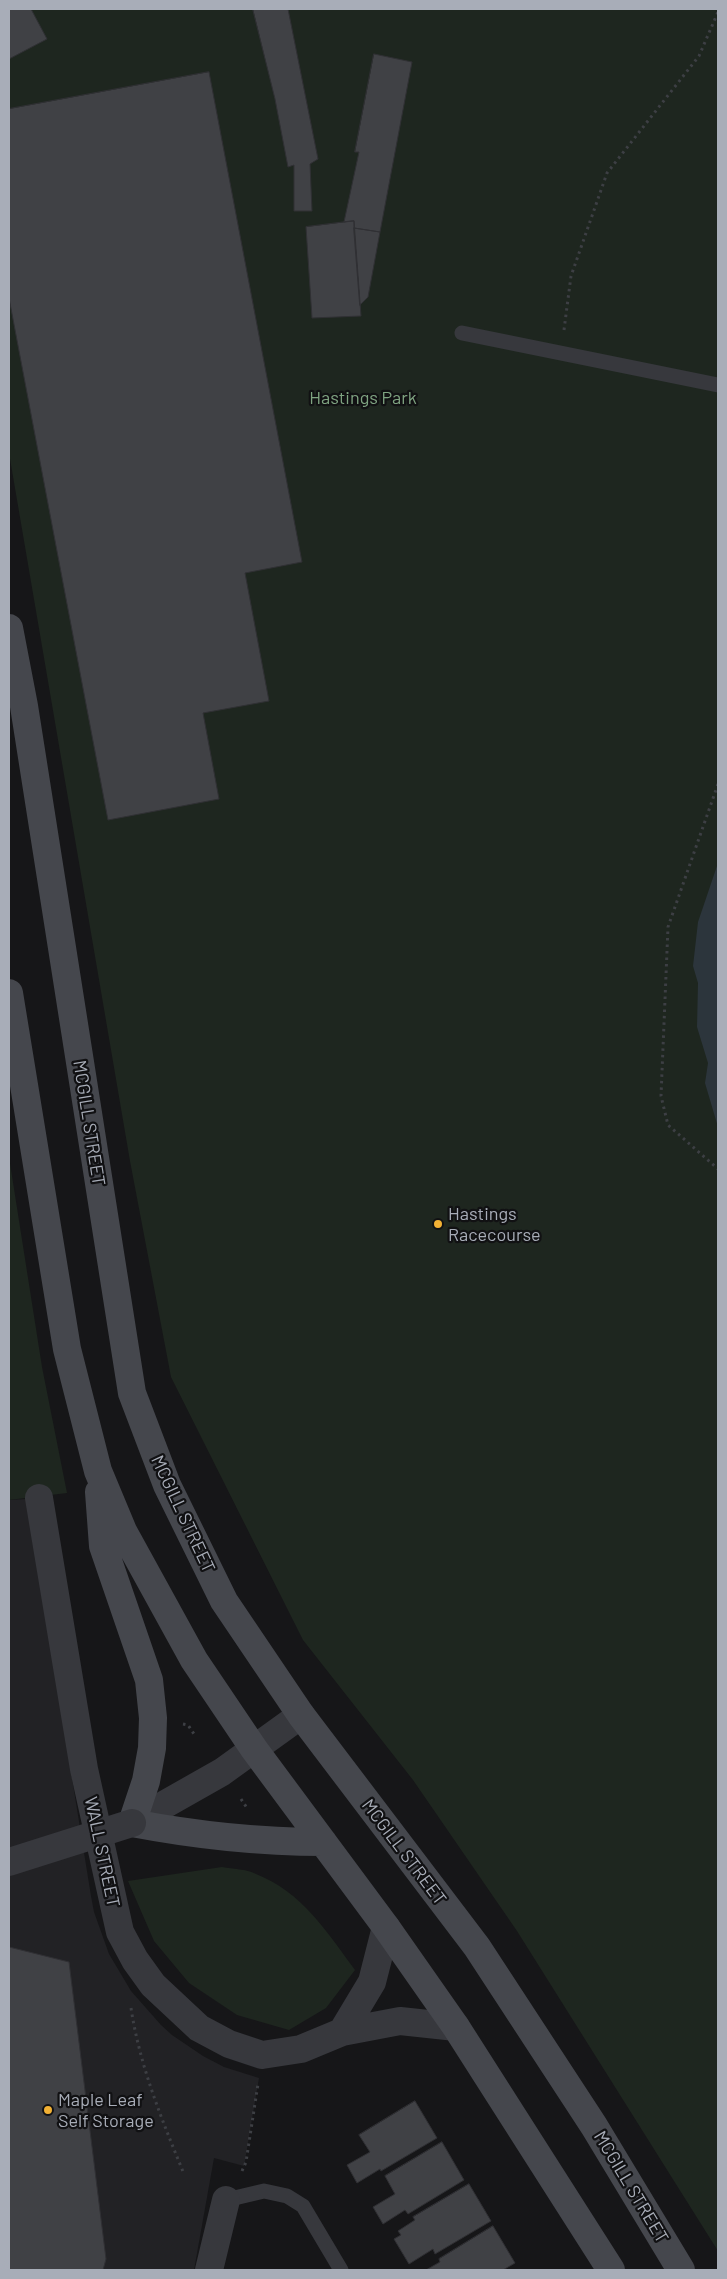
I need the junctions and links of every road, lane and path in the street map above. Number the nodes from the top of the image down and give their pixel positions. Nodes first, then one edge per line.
1 (718, 12) edge
2 (462, 333) dead end
3 (561, 353) junction
4 (718, 385) edge
5 (9, 628) edge
6 (718, 784) edge
7 (9, 993) edge
8 (718, 1169) edge
9 (98, 1471) junction
10 (39, 1498) dead end
11 (301, 1715) junction
12 (254, 1749) junction
13 (132, 1823) junction
14 (323, 1842) junction
15 (9, 1862) edge
16 (386, 1927) junction
17 (130, 1998) dead end
18 (456, 2027) junction
19 (342, 2032) junction
20 (259, 2083) dead end
21 (184, 2174) dead end
22 (226, 2200) junction
23 (209, 2270) edge
24 (341, 2270) edge
25 (611, 2270) edge
26 (681, 2270) edge

1 - 3 path
2 - 3 lane
3 - 4 lane
5 - 11 main road, MCGILL STREET
6 - 8 path
7 - 9 main road
9 - 12 main road
9 - 13 main road
10 - 19 street, WALL STREET
11 - 12 street
11 - 26 main road, MCGILL STREET
12 - 13 street
12 - 14 main road
13 - 14 main road
13 - 15 street, bridge
14 - 16 main road
16 - 18 main road
16 - 19 street
17 - 21 path
18 - 19 street, WALL STREET
18 - 25 main road
20 - 22 path
22 - 23 street
22 - 24 lane

